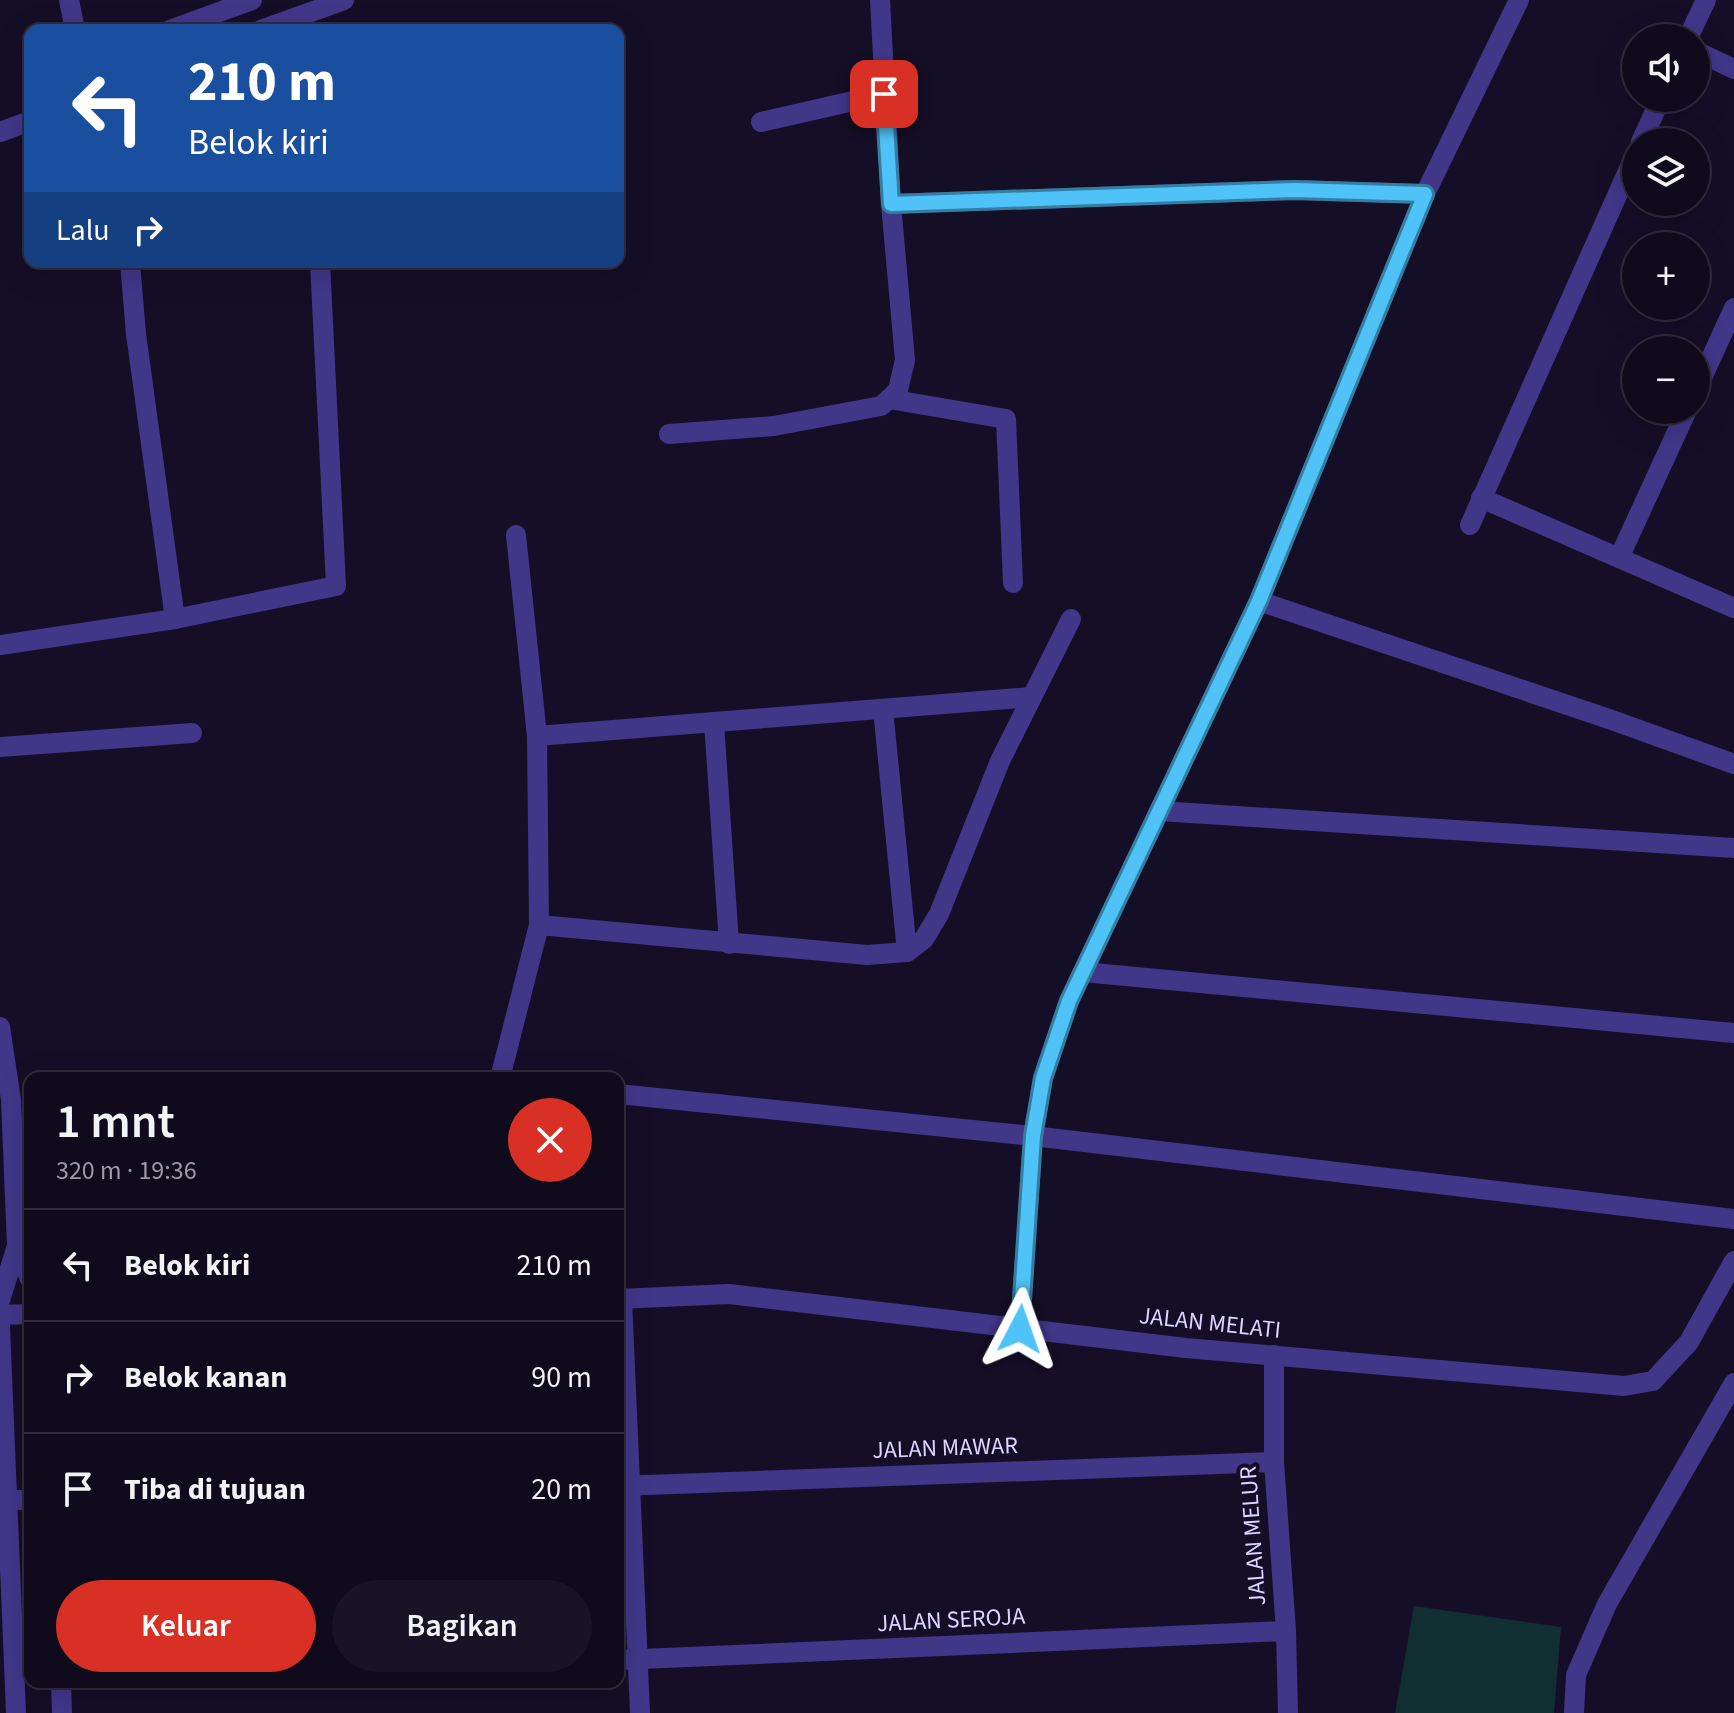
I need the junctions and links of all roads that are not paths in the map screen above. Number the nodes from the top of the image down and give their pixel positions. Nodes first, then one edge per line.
1 (69, 0) edge
2 (252, 0) edge
3 (344, 0) edge
4 (880, 0) edge
5 (1519, 0) edge
6 (1706, 0) edge
7 (308, 21) edge
8 (74, 24) edge
9 (186, 24) edge
10 (1695, 24) edge
11 (1710, 58) edge
12 (1734, 69) edge
13 (884, 94) junction
14 (761, 122) dead end
15 (24, 123) edge
16 (0, 132) edge
17 (1622, 184) edge
18 (1425, 194) junction
19 (891, 204) junction
20 (130, 268) edge
21 (320, 268) edge
22 (1734, 308) edge
23 (1710, 360) edge
24 (889, 399) junction
25 (1681, 424) edge
26 (669, 434) dead end
27 (1481, 498) junction
28 (1470, 525) dead end
29 (516, 535) dead end
30 (1619, 558) junction
31 (1013, 583) dead end
32 (1259, 601) junction
33 (1734, 608) edge
34 (175, 619) junction
35 (1071, 619) dead end
36 (0, 645) edge
37 (1032, 697) junction
38 (883, 709) junction
39 (714, 722) junction
40 (192, 733) dead end
41 (537, 736) junction
42 (0, 747) edge
43 (1734, 764) edge
44 (1159, 811) junction
45 (1734, 848) edge
46 (539, 925) junction
47 (729, 944) junction
48 (907, 952) junction
49 (1083, 972) junction
50 (0, 1027) edge
51 (1734, 1033) edge
52 (502, 1072) edge
53 (624, 1095) edge
54 (20, 1100) edge
55 (1033, 1136) junction
56 (1734, 1219) edge
57 (17, 1246) junction
58 (1734, 1261) edge
59 (24, 1264) edge
60 (624, 1299) edge
61 (0, 1300) edge
62 (24, 1314) edge
63 (0, 1315) edge
64 (0, 1326) edge
65 (1020, 1329) junction
66 (1274, 1355) junction
67 (1734, 1383) edge
68 (1274, 1462) junction
69 (624, 1486) edge
70 (3, 1500) edge
71 (24, 1500) edge
72 (1286, 1631) junction
73 (628, 1660) edge
74 (15, 1681) edge
75 (61, 1688) edge
76 (16, 1713) edge
77 (62, 1713) edge
78 (640, 1713) edge
79 (1288, 1713) edge
80 (1574, 1713) edge

1 - 8 street
2 - 9 street
3 - 7 street
4 - 13 street
5 - 18 street
6 - 10 street
11 - 12 street
13 - 14 street
13 - 19 street
15 - 16 street
17 - 27 street
18 - 19 street
18 - 32 street
19 - 24 street
20 - 34 street
21 - 34 street
22 - 23 street
24 - 26 street
24 - 31 street
25 - 30 street
27 - 28 street
27 - 30 street
29 - 41 street
30 - 33 street
32 - 43 street
32 - 44 street
34 - 36 street
35 - 37 street
37 - 38 street
37 - 48 street
38 - 39 street
38 - 48 street
39 - 41 street
39 - 47 street
40 - 42 street
41 - 46 street
44 - 45 street
44 - 49 street
46 - 47 street
46 - 52 street
47 - 48 street
49 - 51 street
49 - 55 street
50 - 54 street
53 - 55 street
54 - 57 street
55 - 56 street
55 - 65 street
57 - 59 street
57 - 61 street
58 - 66 street, JALAN MELATI
60 - 65 street, JALAN MELATI
62 - 63 street
64 - 70 street
65 - 66 street, JALAN MELATI
66 - 68 street, JALAN MELUR
67 - 80 street
68 - 69 street, JALAN MAWAR
68 - 72 street, JALAN MELUR
69 - 73 street
70 - 71 street
70 - 74 street
72 - 73 street, JALAN SEROJA
72 - 79 street, JALAN MELUR
73 - 78 street
74 - 76 street
75 - 77 street

